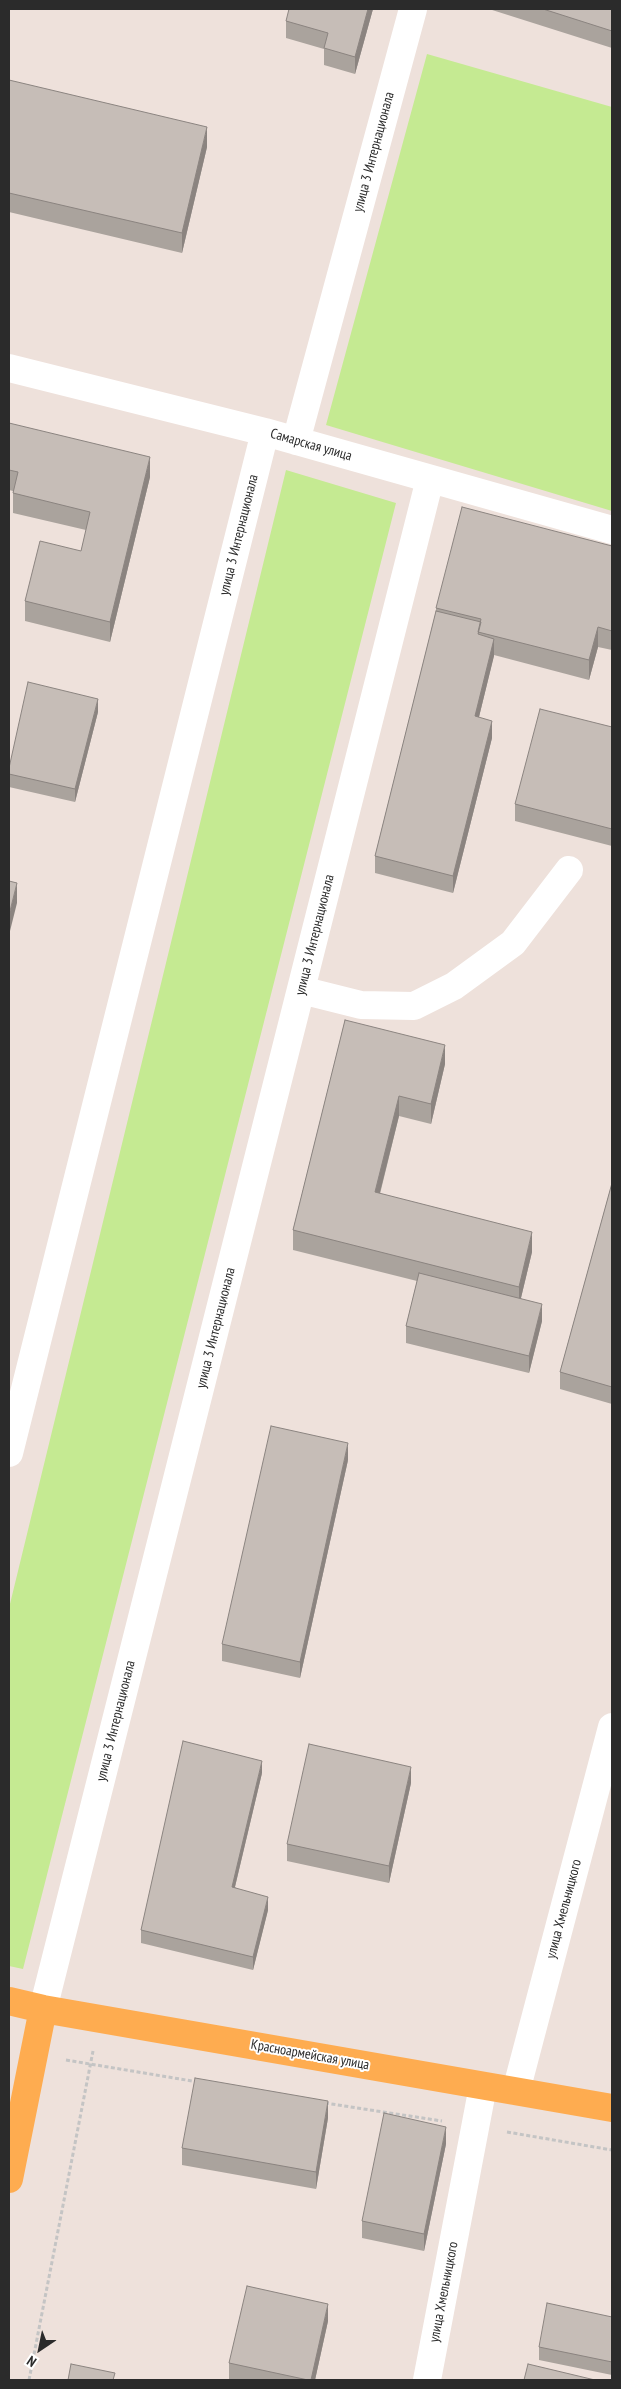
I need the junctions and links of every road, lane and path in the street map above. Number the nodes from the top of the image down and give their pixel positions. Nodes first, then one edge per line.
1 (413, 9) edge
2 (9, 368) edge
3 (265, 432) junction
4 (296, 441) junction
5 (430, 479) junction
6 (612, 530) edge
7 (570, 870) dead end
8 (301, 990) junction
9 (9, 1453) edge
10 (612, 1727) edge
11 (9, 2001) edge
12 (43, 2009) junction
13 (100, 2019) junction
14 (35, 2053) junction
15 (90, 2065) junction
16 (206, 2084) edge
17 (484, 2086) junction
18 (516, 2091) junction
19 (322, 2102) edge
20 (612, 2108) edge
21 (476, 2127) junction
22 (612, 2150) edge
23 (9, 2179) edge
24 (29, 2380) edge
25 (427, 2380) edge

1 - 4 street, улица 3 Интернационала
2 - 3 street, Самарская улица
3 - 4 street, Самарская улица
3 - 9 street, улица 3 Интернационала
4 - 5 street, Самарская улица
5 - 6 street, Самарская улица
5 - 8 street, улица 3 Интернационала
7 - 8 street
8 - 12 street, улица 3 Интернационала
10 - 18 street, улица Хмельницкого
11 - 12 main road, Красноармейская улица
12 - 13 main road, Красноармейская улица
12 - 14 main road, улица 3 Интернационала
13 - 15 path
13 - 17 main road, Красноармейская улица
14 - 15 path
14 - 23 main road, улица 3 Интернационала
15 - 16 path
15 - 24 path
17 - 18 main road, Красноармейская улица
17 - 21 street, улица Хмельницкого
18 - 20 main road, Красноармейская улица
19 - 21 path
21 - 22 path
21 - 25 street, улица Хмельницкого

